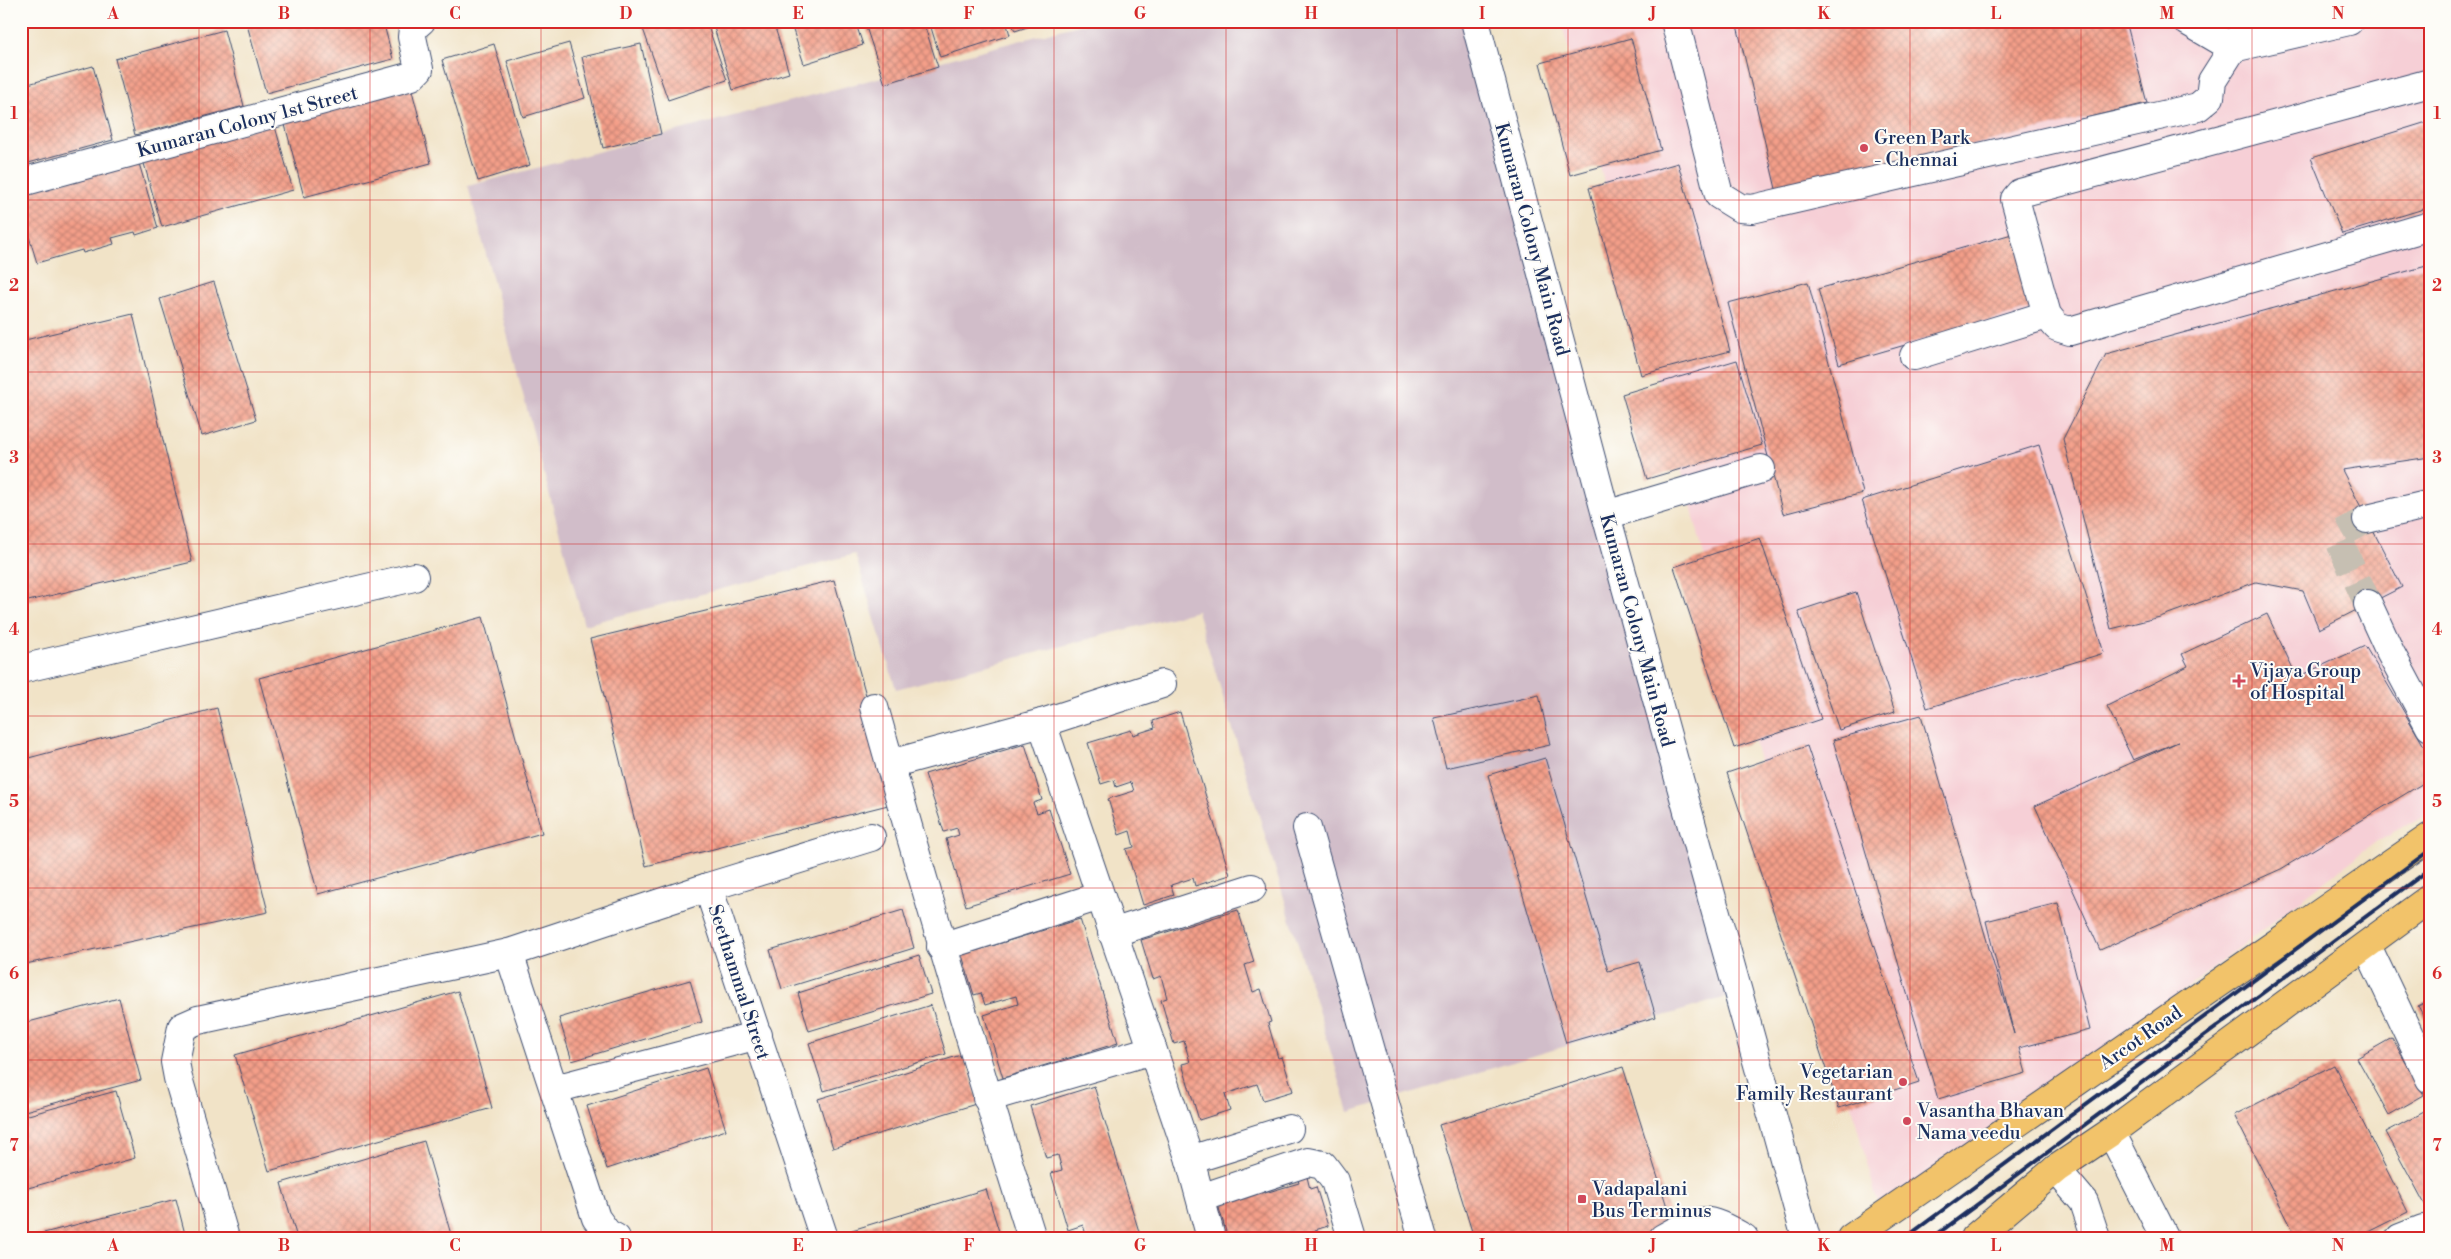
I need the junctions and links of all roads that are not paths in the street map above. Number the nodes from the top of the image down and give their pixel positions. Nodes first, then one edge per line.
1 (421, 21) edge
2 (1475, 21) edge
3 (1675, 21) edge
4 (2188, 21) edge
5 (2249, 21) edge
6 (2349, 21) edge
7 (2233, 48) junction
8 (2430, 83) edge
9 (22, 182) edge
10 (2430, 226) edge
11 (2047, 315) junction
12 (1914, 356) dead end
13 (1761, 469) dead end
14 (2430, 504) edge
15 (1606, 515) junction
16 (2367, 519) tunnel mouth
17 (414, 577) dead end
18 (2368, 604) tunnel mouth
19 (21, 669) edge
20 (1162, 684) dead end
21 (874, 708) dead end
22 (1042, 723) junction
23 (2430, 727) edge
24 (890, 764) junction
25 (1307, 828) dead end
26 (871, 837) dead end
27 (2430, 837) edge
28 (708, 887) junction
29 (1252, 888) dead end
30 (1100, 896) junction
31 (2430, 898) edge
32 (1112, 933) junction
33 (2367, 946) junction
34 (941, 947) junction
35 (509, 953) junction
36 (758, 1035) junction
37 (1152, 1050) junction
38 (2430, 1079) edge
39 (554, 1089) junction
40 (988, 1098) junction
41 (1289, 1130) dead end
42 (2111, 1132) junction
43 (1190, 1160) junction
44 (2056, 1169) junction
45 (1201, 1198) junction
46 (224, 1238) edge
47 (616, 1238) edge
48 (824, 1238) edge
49 (1032, 1238) edge
50 (1211, 1238) edge
51 (1352, 1238) edge
52 (1423, 1238) edge
53 (1663, 1238) edge
54 (1744, 1238) edge
55 (1806, 1238) edge
56 (1852, 1238) edge
57 (1974, 1238) edge
58 (2096, 1238) edge
59 (2165, 1238) edge

1 - 9 street, Kumaran Colony 1st Street
2 - 15 street, Kumaran Colony Main Road
3 - 7 street
4 - 7 street
5 - 7 street
6 - 7 street
8 - 11 street
10 - 11 street
11 - 12 street
13 - 15 street
14 - 16 street
15 - 55 street, Kumaran Colony Main Road
17 - 19 street
18 - 23 street
20 - 22 street
21 - 24 street
22 - 24 street
22 - 30 street
24 - 34 street
25 - 52 street
26 - 28 street, Seethammal Street
27 - 56 main road, Arcot Road
28 - 35 street
28 - 36 street, Seethammal Street
29 - 32 street
30 - 32 street
30 - 34 street
31 - 33 main road
32 - 37 street
33 - 38 street
33 - 42 main road
34 - 40 street
35 - 39 street
35 - 46 street
36 - 39 street
36 - 48 street, Seethammal Street
37 - 40 street
37 - 43 street
39 - 47 street
40 - 49 street
41 - 43 street
42 - 44 main road
42 - 59 street
43 - 45 street
44 - 57 main road
44 - 58 street
45 - 50 street
45 - 51 street
53 - 54 street

